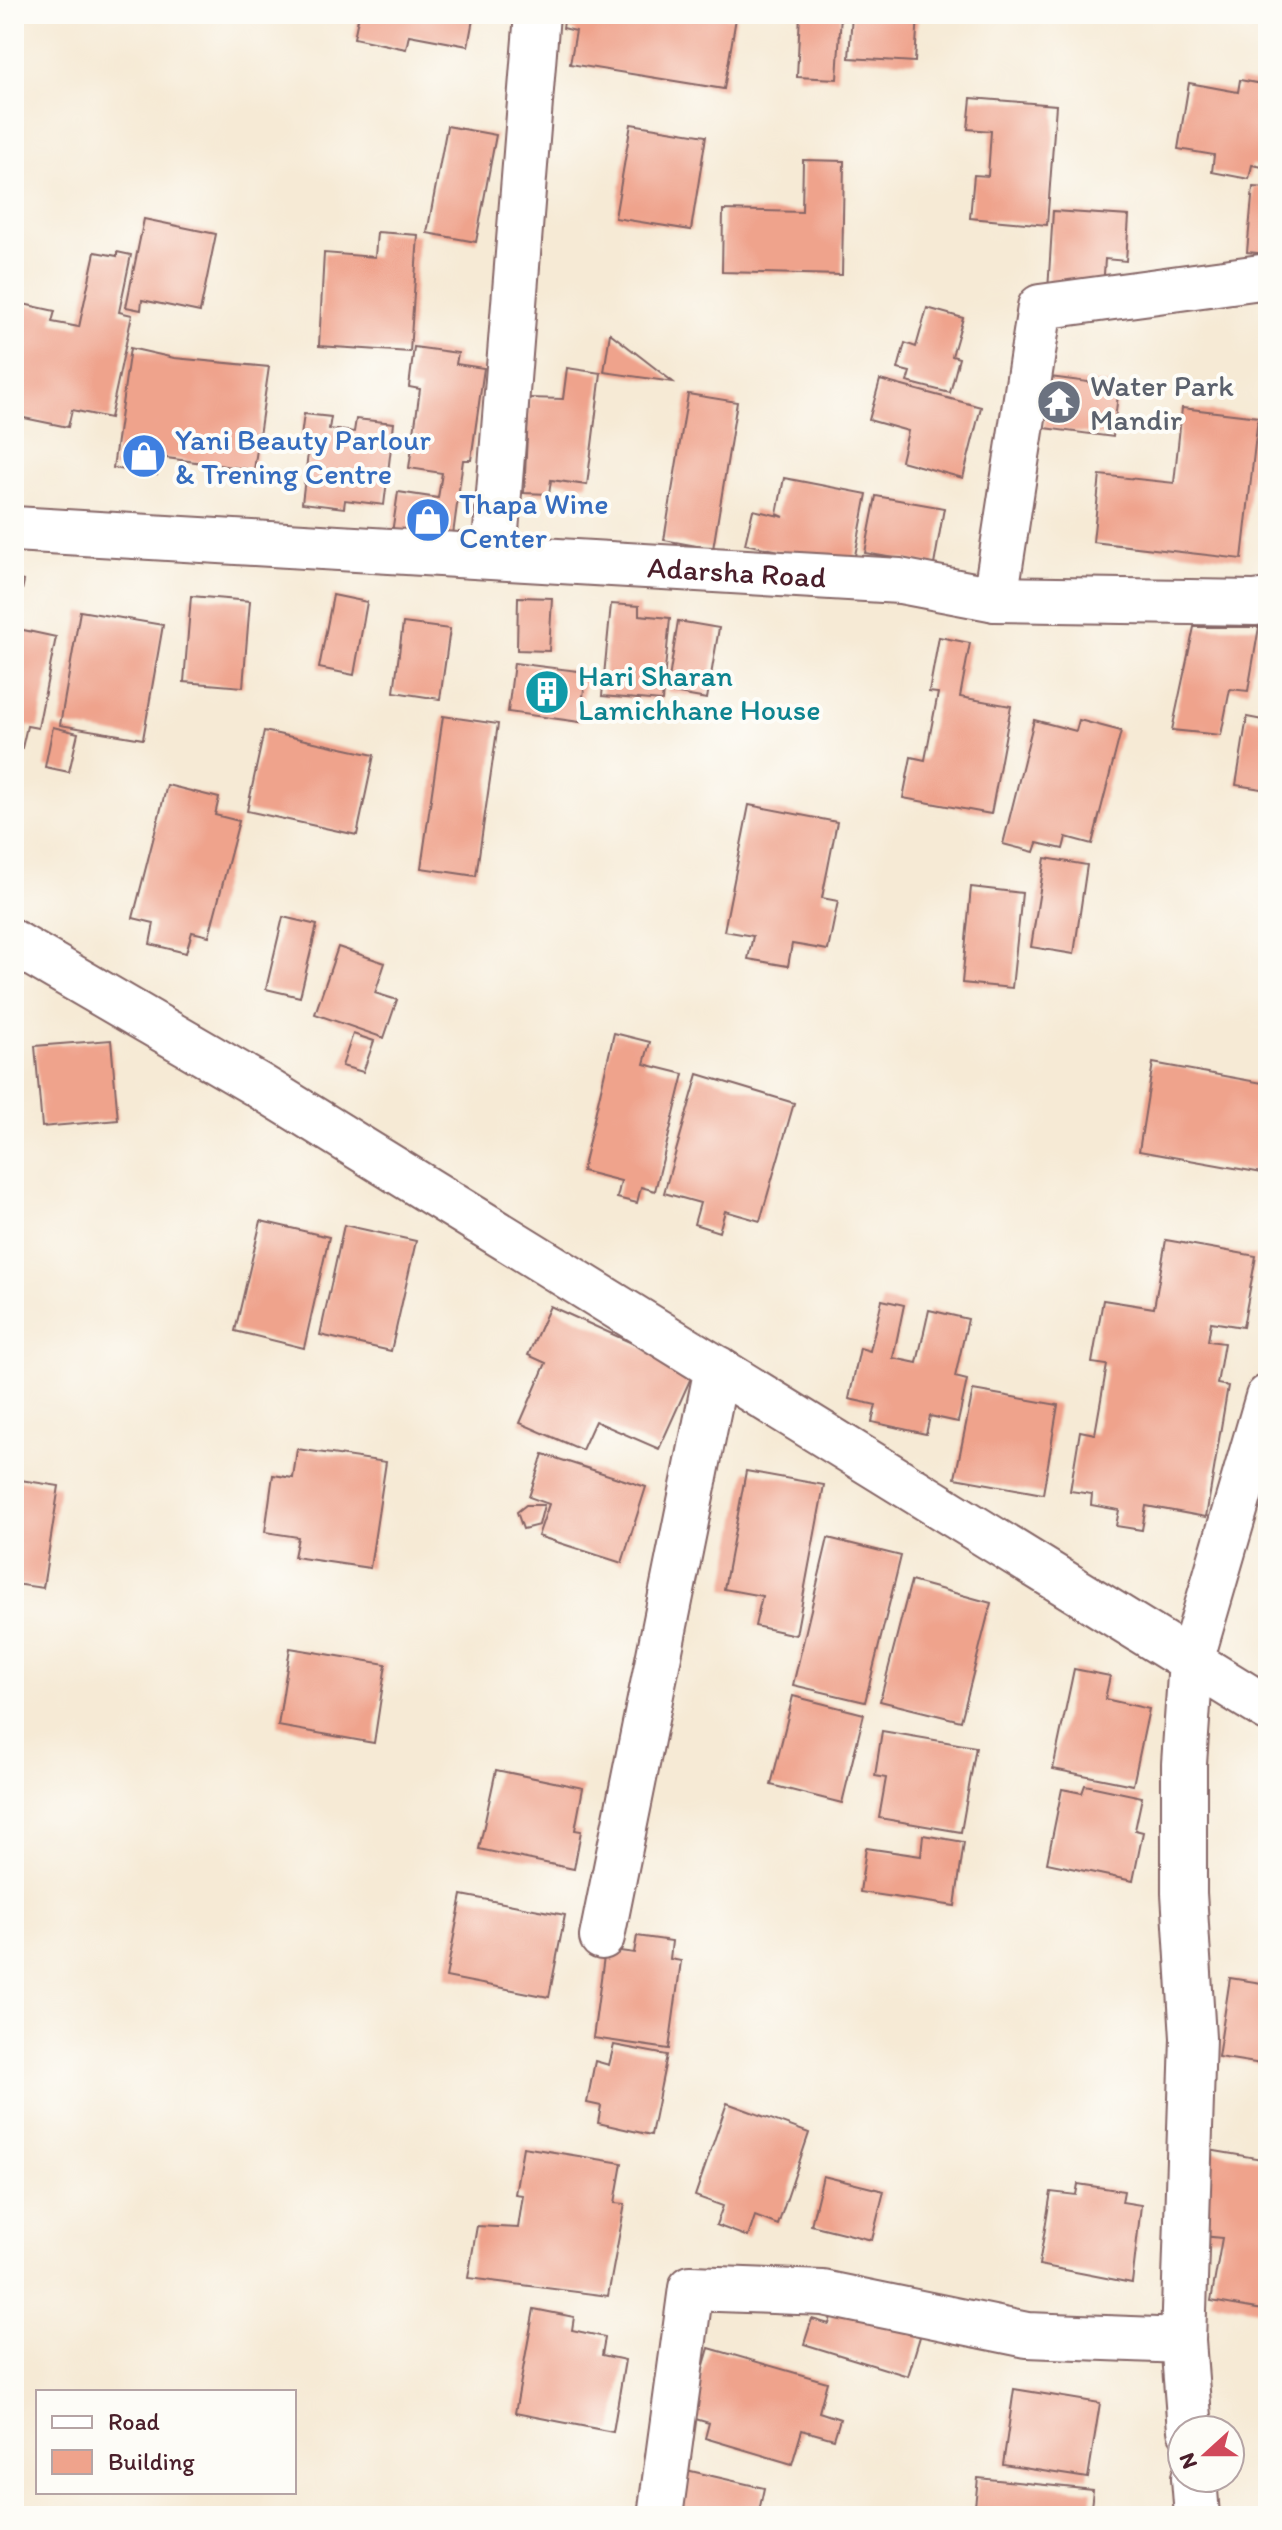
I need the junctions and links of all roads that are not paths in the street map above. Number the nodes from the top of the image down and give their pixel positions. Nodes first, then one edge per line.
1 (537, 14) edge
2 (1268, 276) edge
3 (14, 529) edge
4 (494, 556) junction
5 (995, 599) junction
6 (1268, 601) edge
7 (14, 943) edge
8 (717, 1368) junction
9 (1268, 1397) edge
10 (1191, 1661) junction
11 (1268, 1709) edge
12 (602, 1937) dead end
13 (1183, 2341) junction
14 (1189, 2414) edge
15 (1195, 2494) edge
16 (660, 2516) edge
17 (1197, 2516) edge

1 - 4 street
2 - 5 street
3 - 4 street, Adarsha Road
4 - 5 street, Adarsha Road
5 - 6 street, Adarsha Road
7 - 8 street
8 - 10 street
8 - 12 street
9 - 10 street
10 - 11 street
10 - 13 street
13 - 14 street
13 - 16 street
15 - 17 street

